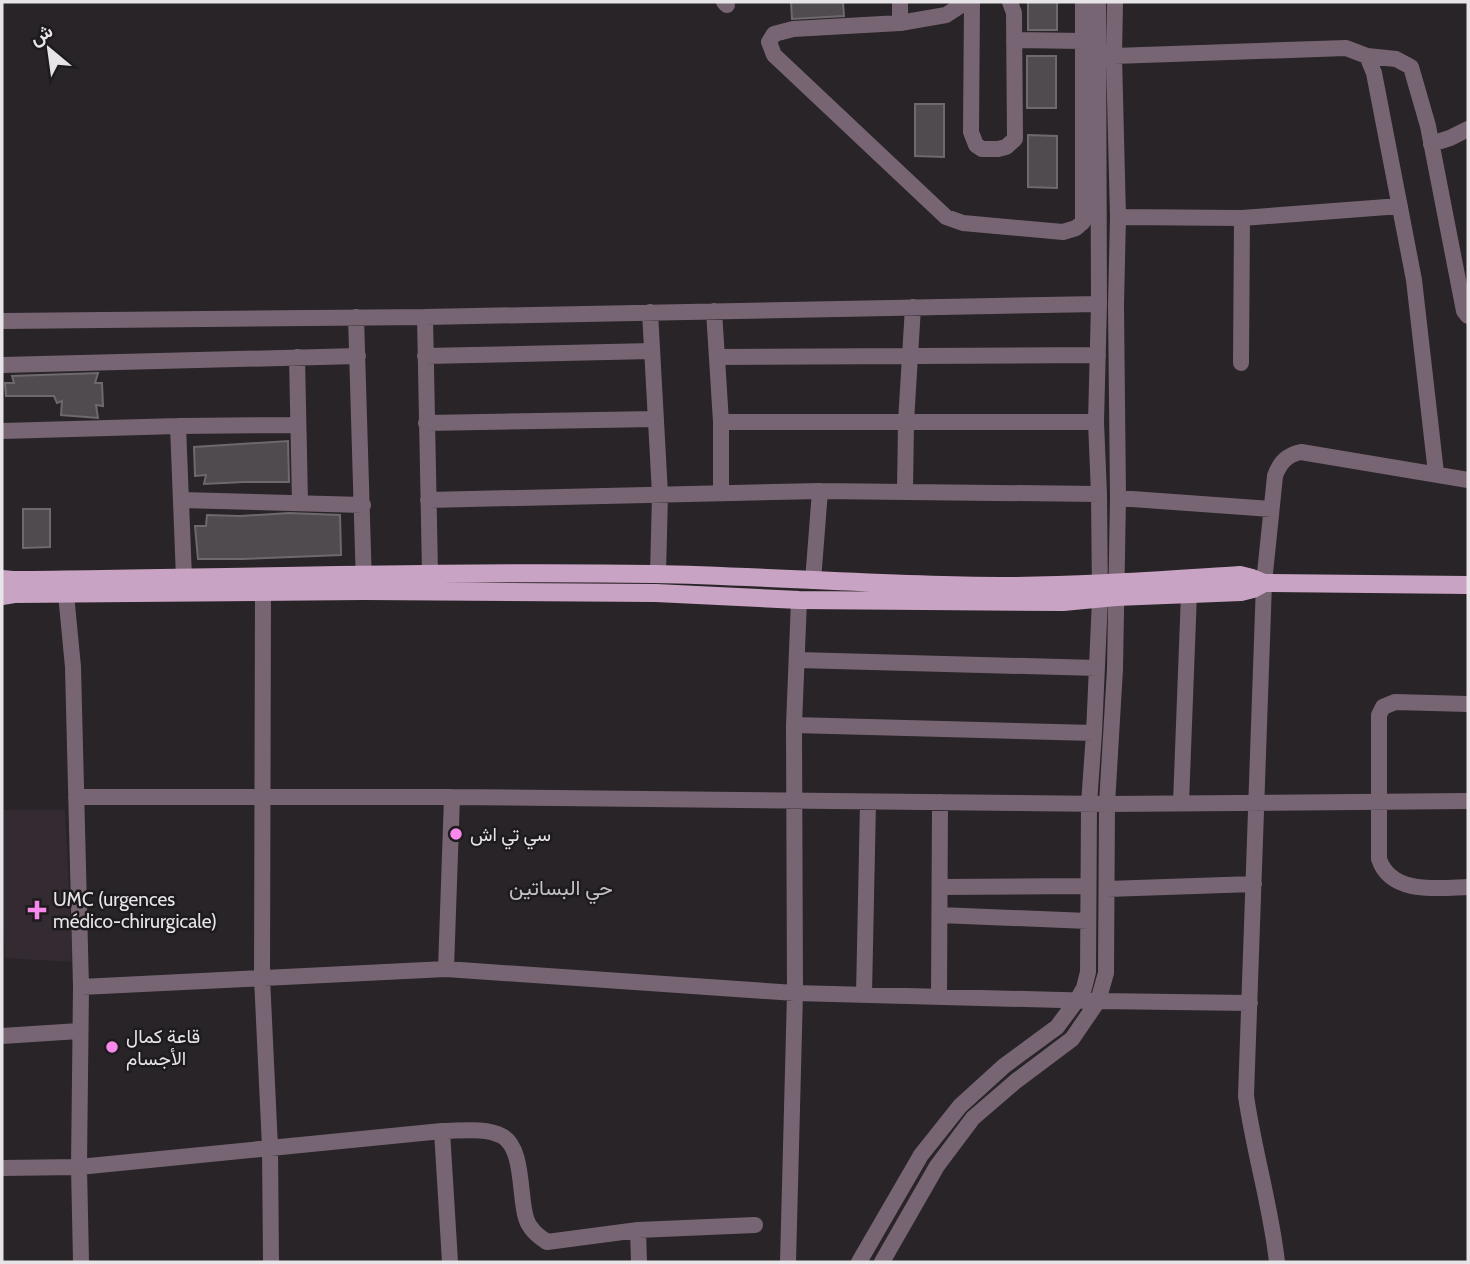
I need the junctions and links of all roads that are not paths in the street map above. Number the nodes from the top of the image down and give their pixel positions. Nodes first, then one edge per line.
1 (900, 2) edge
2 (966, 2) edge
3 (972, 2) edge
4 (1010, 2) edge
5 (1083, 2) edge
6 (1098, 2) edge
7 (1115, 2) edge
8 (900, 23) junction
9 (1014, 40) junction
10 (1083, 41) junction
11 (1114, 56) junction
12 (1367, 56) junction
13 (1468, 129) edge
14 (1432, 144) junction
15 (1400, 206) junction
16 (1118, 216) junction
17 (1242, 218) junction
18 (1099, 304) junction
19 (913, 307) junction
20 (714, 311) junction
21 (650, 312) junction
22 (1468, 316) edge
23 (356, 317) junction
24 (425, 317) junction
25 (2, 321) edge
26 (652, 351) junction
27 (1098, 355) junction
28 (358, 356) junction
29 (425, 356) junction
30 (911, 356) junction
31 (297, 357) junction
32 (716, 357) junction
33 (1241, 363) dead end
34 (2, 366) edge
35 (656, 419) junction
36 (721, 422) junction
37 (906, 422) junction
38 (1096, 422) junction
39 (426, 423) junction
40 (298, 425) junction
41 (178, 426) junction
42 (2, 431) edge
43 (1436, 473) junction
44 (1468, 480) edge
45 (820, 491) junction
46 (905, 491) junction
47 (721, 493) junction
48 (660, 494) junction
49 (1099, 494) junction
50 (1118, 498) junction
51 (181, 500) junction
52 (428, 500) junction
53 (300, 503) junction
54 (363, 505) junction
55 (1271, 509) junction
56 (429, 572) junction
57 (658, 574) junction
58 (184, 578) junction
59 (2, 579) edge
60 (813, 581) junction
61 (364, 582) junction
62 (1265, 583) junction
63 (1468, 585) edge
64 (1108, 590) junction
65 (263, 593) junction
66 (1189, 593) junction
67 (66, 594) junction
68 (2, 596) edge
69 (799, 600) junction
70 (798, 660) junction
71 (1097, 667) junction
72 (1468, 704) edge
73 (794, 725) junction
74 (1094, 733) junction
75 (76, 797) junction
76 (263, 797) junction
77 (452, 797) junction
78 (794, 801) junction
79 (868, 802) junction
80 (940, 802) junction
81 (1257, 802) junction
82 (1380, 802) junction
83 (1468, 802) edge
84 (1181, 803) junction
85 (1089, 804) junction
86 (1107, 804) junction
87 (1254, 884) junction
88 (1088, 886) junction
89 (940, 887) junction
90 (1468, 887) edge
91 (1107, 889) junction
92 (940, 915) junction
93 (1088, 921) junction
94 (446, 969) junction
95 (262, 978) junction
96 (80, 987) junction
97 (795, 993) junction
98 (864, 994) junction
99 (939, 996) junction
100 (1077, 1000) junction
101 (1098, 1001) junction
102 (1250, 1003) junction
103 (79, 1031) junction
104 (2, 1036) edge
105 (442, 1131) junction
106 (270, 1147) junction
107 (79, 1167) junction
108 (2, 1168) edge
109 (755, 1225) dead end
110 (638, 1230) junction
111 (81, 1262) edge
112 (271, 1262) edge
113 (450, 1262) edge
114 (639, 1262) edge
115 (788, 1262) edge
116 (859, 1262) edge
117 (882, 1262) edge
118 (1277, 1262) edge

1 - 8 street
2 - 8 street
3 - 9 street
4 - 9 street
5 - 10 street
6 - 18 street
7 - 11 street
8 - 10 street
9 - 10 street
11 - 12 street
11 - 16 street
12 - 14 street
12 - 15 street
13 - 14 street
14 - 22 street
15 - 17 street
15 - 43 street
16 - 17 street
16 - 50 street
17 - 33 street
18 - 19 street
18 - 27 street
19 - 20 street
19 - 30 street
20 - 21 street
20 - 32 street
21 - 24 street
21 - 26 street
23 - 24 street
23 - 25 street
23 - 28 street
24 - 29 street
26 - 29 street
26 - 35 street
27 - 30 street
27 - 38 street
28 - 31 street
28 - 54 street
29 - 39 street
30 - 32 street
30 - 37 street
31 - 34 street
31 - 40 street
32 - 36 street
35 - 39 street
35 - 48 street
36 - 37 street
36 - 47 street
37 - 38 street
37 - 46 street
38 - 49 street
39 - 52 street
40 - 41 street
40 - 53 street
41 - 42 street
41 - 51 street
43 - 44 street
43 - 55 street
45 - 46 street
45 - 47 street
45 - 60 street
46 - 49 street
47 - 48 street
48 - 52 street
48 - 57 street
49 - 64 street
50 - 55 street
50 - 64 street
51 - 53 street
51 - 58 street
52 - 56 street
53 - 54 street
54 - 61 street
55 - 62 street
56 - 57 main road
56 - 61 main road
57 - 60 main road
58 - 59 main road
58 - 61 main road
60 - 64 main road
61 - 65 main road
61 - 69 main road
62 - 63 main road
62 - 64 main road
62 - 66 main road
62 - 81 street
64 - 66 main road
64 - 69 main road
64 - 71 street
64 - 86 street
65 - 67 main road
65 - 76 street
66 - 84 street
67 - 68 main road
67 - 75 street
69 - 70 street
70 - 71 street
70 - 73 street
71 - 74 street
72 - 82 street
73 - 74 street
73 - 78 street
74 - 85 street
75 - 76 street
75 - 96 street
76 - 77 street
76 - 95 street
77 - 78 street
77 - 94 street
78 - 79 street
78 - 97 street
79 - 80 street
79 - 98 street
80 - 85 street
80 - 89 street
81 - 82 street
81 - 84 street
81 - 87 street
82 - 83 street
82 - 90 street
84 - 86 street
85 - 86 street
85 - 88 street
86 - 91 street
87 - 91 street
87 - 102 street
88 - 89 street
88 - 93 street
89 - 92 street
91 - 101 street
92 - 93 street
92 - 99 street
93 - 100 street
94 - 95 street
94 - 97 street
95 - 96 street
95 - 106 street
96 - 103 street
97 - 98 street
97 - 115 street
98 - 99 street
99 - 100 street
100 - 101 street
100 - 116 street
101 - 102 street
101 - 117 street
102 - 118 street
103 - 104 street
103 - 107 street
105 - 106 street
105 - 110 street
105 - 113 street
106 - 107 street
106 - 112 street
107 - 108 street
107 - 111 street
109 - 110 street
110 - 114 street

